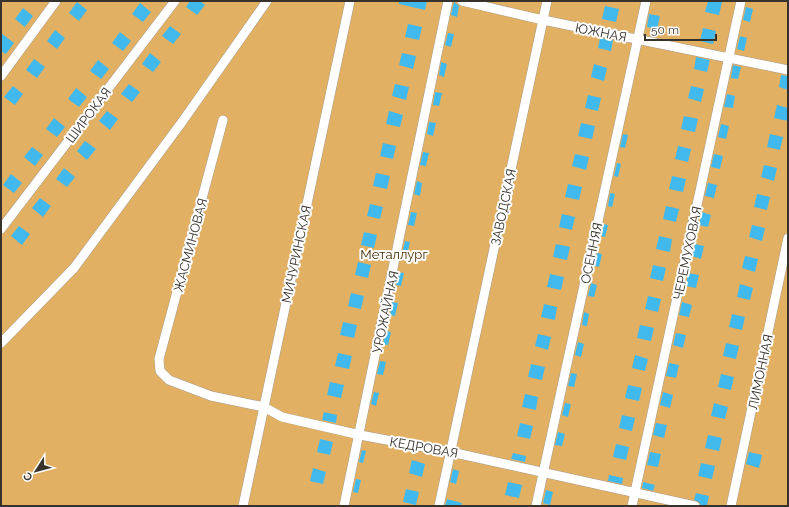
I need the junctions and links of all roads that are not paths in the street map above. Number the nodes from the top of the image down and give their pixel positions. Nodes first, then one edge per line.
1 (56, 1) edge
2 (175, 1) edge
3 (267, 1) edge
4 (350, 1) edge
5 (448, 1) edge
6 (462, 1) edge
7 (547, 1) edge
8 (646, 1) edge
9 (741, 1) edge
10 (543, 20) junction
11 (637, 39) junction
12 (729, 57) junction
13 (788, 70) edge
14 (1, 76) edge
15 (224, 120) dead end
16 (1, 229) edge
17 (788, 238) edge
18 (1, 343) edge
19 (160, 371) joint
20 (264, 407) junction
21 (360, 435) junction
22 (451, 452) junction
23 (543, 472) junction
24 (635, 493) junction
25 (242, 506) edge
26 (344, 506) edge
27 (439, 506) edge
28 (536, 506) edge
29 (632, 506) edge
30 (695, 506) edge
31 (731, 506) edge

1 - 14 street
2 - 16 street, ШИРОКАЯ
3 - 18 street
4 - 20 street, МИЧУРИНСКАЯ
5 - 21 street, УРОЖАЙНАЯ
6 - 10 street, ЮЖНАЯ
7 - 10 street, ЗАВОДСКАЯ
8 - 11 street, ОСЕННЯЯ
9 - 12 street, ЧЕРЕМУХОВАЯ
10 - 11 street, ЮЖНАЯ
10 - 22 street, ЗАВОДСКАЯ
11 - 12 street, ЮЖНАЯ
11 - 23 street, ОСЕННЯЯ
12 - 13 street, ЮЖНАЯ
12 - 24 street, ЧЕРЕМУХОВАЯ
15 - 19 street, ЖАСМИНОВАЯ
17 - 31 street, ЛИМОННАЯ
19 - 20 street, КЕДРОВАЯ
20 - 21 street, КЕДРОВАЯ
20 - 25 street, МИЧУРИНСКАЯ
21 - 22 street, КЕДРОВАЯ
21 - 26 street, УРОЖАЙНАЯ
22 - 23 street, КЕДРОВАЯ
22 - 27 street, ЗАВОДСКАЯ
23 - 24 street, КЕДРОВАЯ
23 - 28 street, ОСЕННЯЯ
24 - 29 street, ЧЕРЕМУХОВАЯ
24 - 30 street, КЕДРОВАЯ

